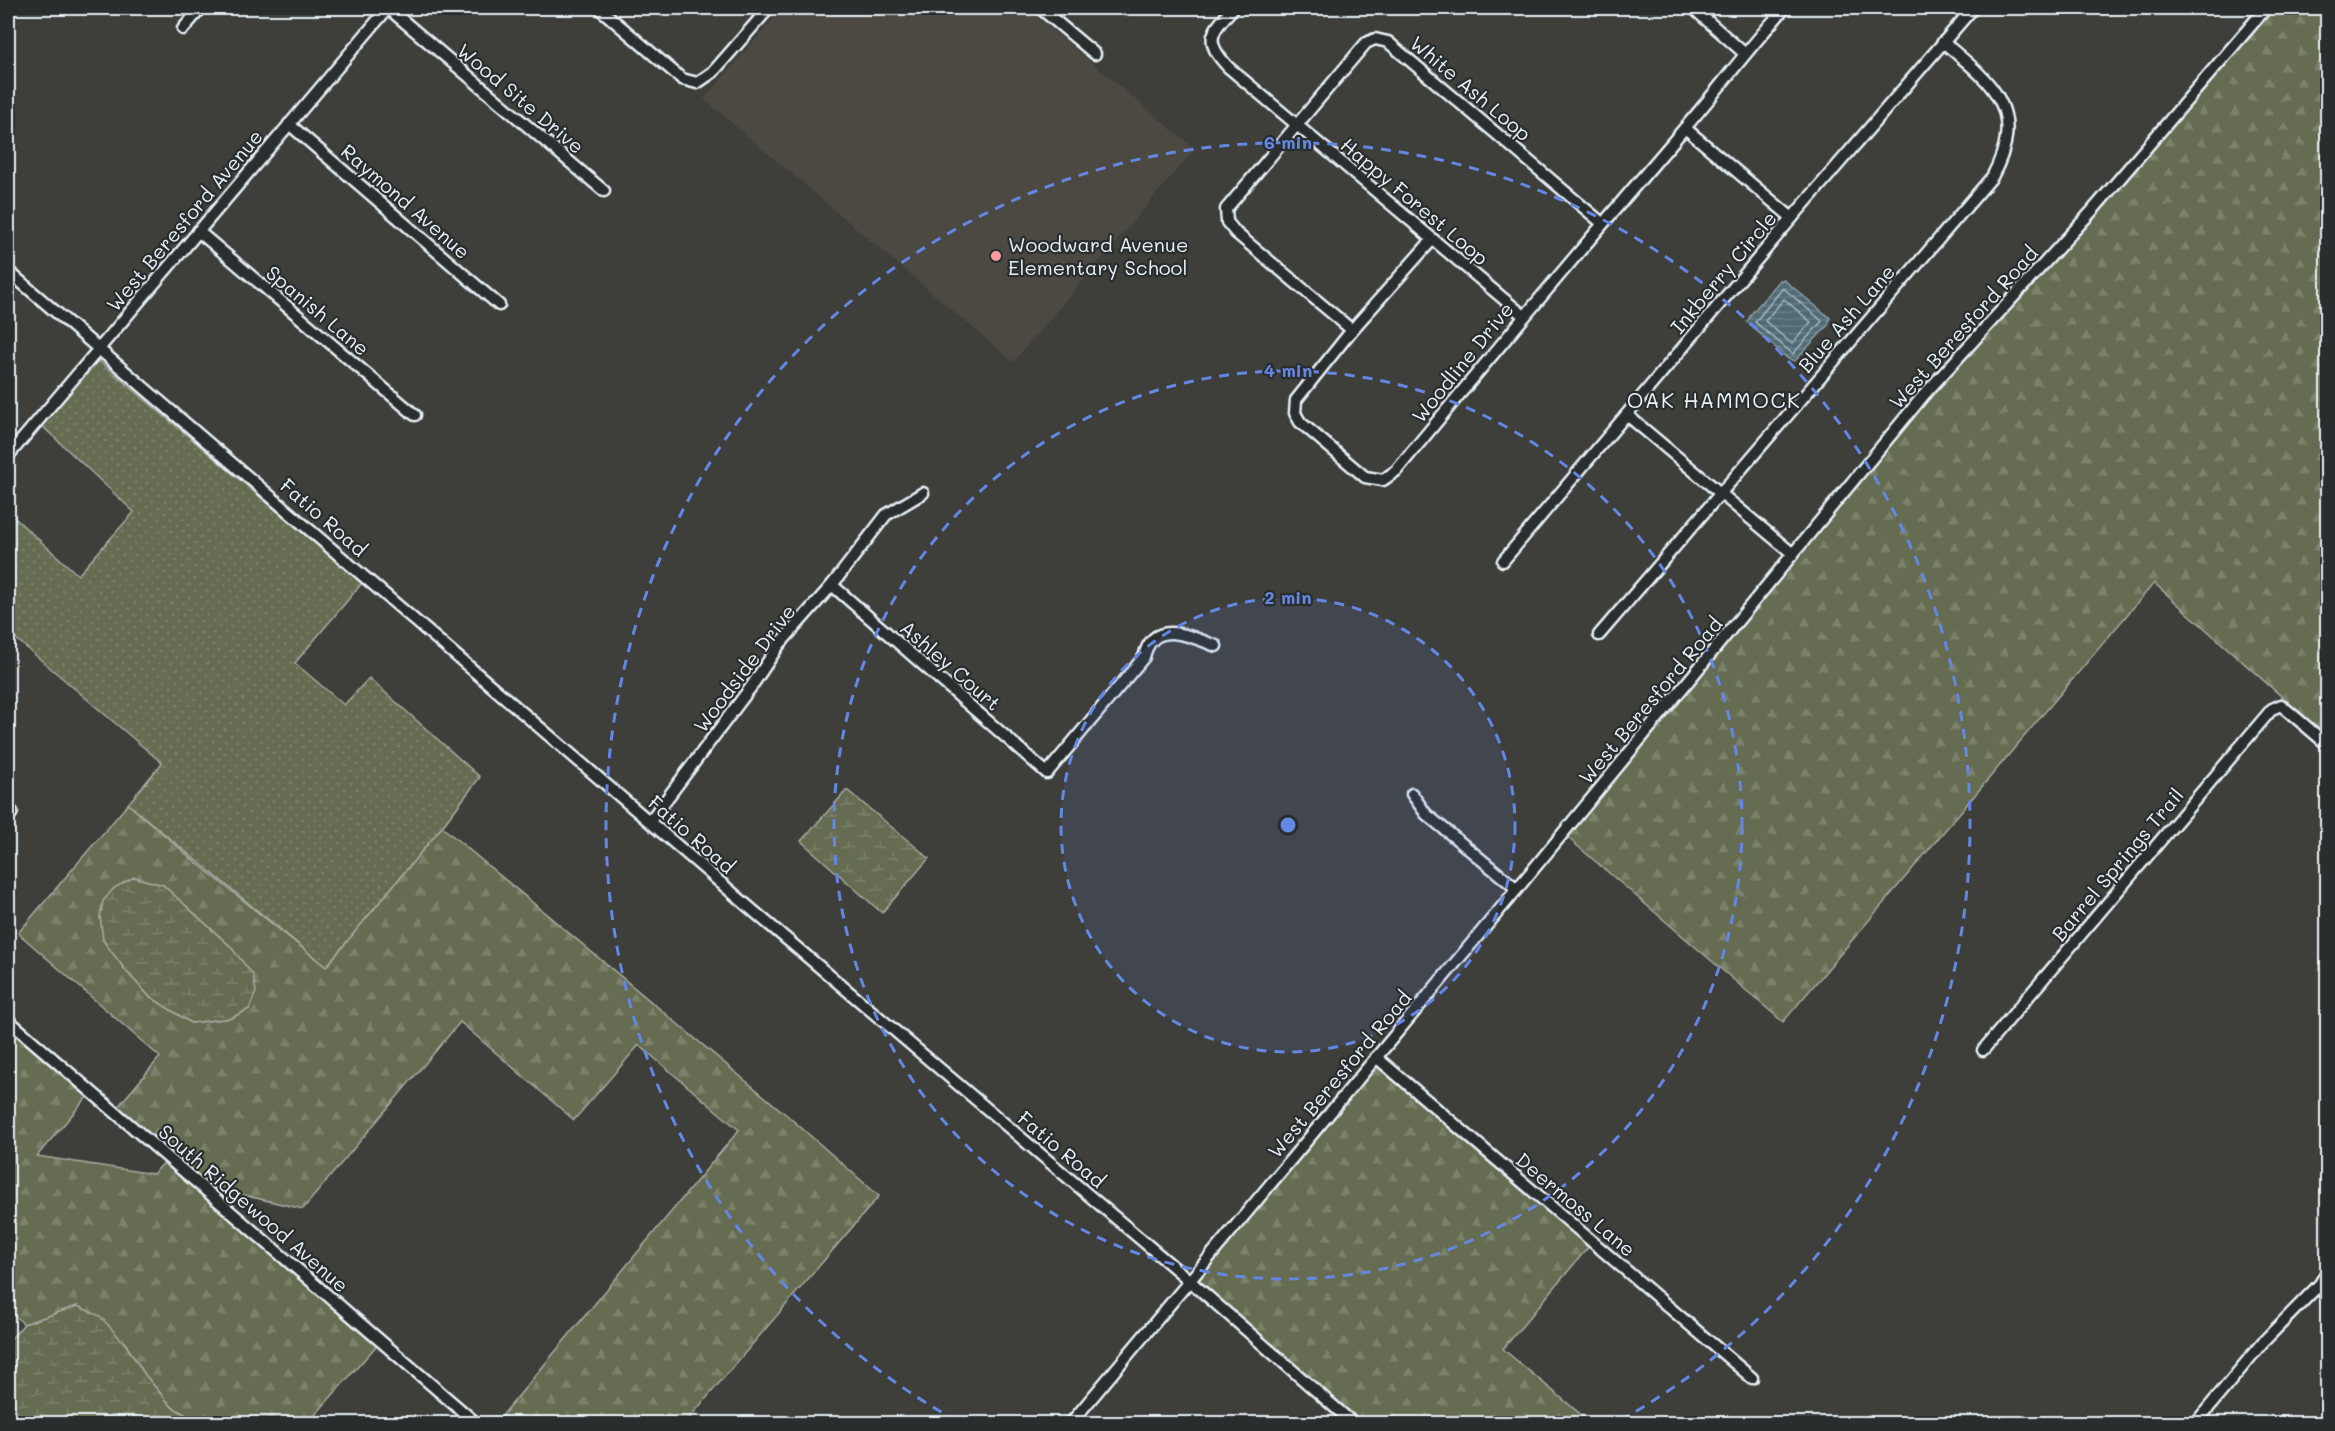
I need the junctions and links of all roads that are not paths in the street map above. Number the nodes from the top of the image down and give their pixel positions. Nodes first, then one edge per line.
1 (201, 8) edge
2 (388, 8) edge
3 (599, 8) edge
4 (769, 8) edge
5 (1040, 8) edge
6 (1233, 8) edge
7 (1693, 8) edge
8 (1785, 8) edge
9 (1973, 8) edge
10 (2266, 8) edge
11 (183, 29) dead end
12 (1943, 42) junction
13 (1744, 53) junction
14 (1095, 54) dead end
15 (289, 124) junction
16 (1298, 124) junction
17 (1685, 128) junction
18 (604, 191) dead end
19 (1792, 218) junction
20 (1602, 223) junction
21 (198, 231) junction
22 (1432, 240) junction
23 (8, 271) edge
24 (499, 305) dead end
25 (1524, 316) junction
26 (1352, 330) junction
27 (98, 350) junction
28 (415, 415) dead end
29 (1627, 415) junction
30 (8, 456) edge
31 (923, 494) dead end
32 (1720, 494) junction
33 (1793, 554) junction
34 (1503, 561) dead end
35 (832, 585) junction
36 (1599, 635) dead end
37 (1216, 646) dead end
38 (2328, 745) edge
39 (1412, 794) dead end
40 (650, 821) junction
41 (1517, 889) junction
42 (8, 1020) edge
43 (1983, 1050) dead end
44 (1376, 1057) junction
45 (2328, 1270) edge
46 (1190, 1281) junction
47 (2320, 1284) junction
48 (2328, 1302) edge
49 (1752, 1378) dead end
50 (477, 1424) edge
51 (1070, 1424) edge
52 (1354, 1424) edge
53 (2195, 1424) edge

1 - 11 street
2 - 15 street, West Beresford Avenue
2 - 18 street, Wood Site Drive
3 - 4 street
5 - 14 street
6 - 16 street, Happy Forest Loop
7 - 13 street
8 - 13 street, Woodline Drive
9 - 12 street, Inkberry Circle
10 - 33 street, West Beresford Road
12 - 19 street, Inkberry Circle
12 - 32 street, Blue Ash Lane
13 - 17 street, Woodline Drive
15 - 21 street, West Beresford Avenue
15 - 24 street, Raymond Avenue
16 - 20 street, White Ash Loop
16 - 22 street, Happy Forest Loop
16 - 26 street, White Ash Loop
17 - 19 street
17 - 20 street, Woodline Drive
19 - 29 street, Inkberry Circle
20 - 25 street, Woodline Drive
21 - 27 street, West Beresford Avenue
21 - 28 street, Spanish Lane
22 - 25 street, Happy Forest Loop
22 - 26 street, Woodline Drive
23 - 27 street, Fatio Road
25 - 26 street, Woodline Drive
27 - 30 street, West Beresford Avenue
27 - 40 street, Fatio Road
29 - 32 street
29 - 34 street, Inkberry Circle
31 - 35 street, Woodside Drive
32 - 33 street
32 - 36 street, Blue Ash Lane
33 - 41 street, West Beresford Road
35 - 37 street, Ashley Court
35 - 40 street, Woodside Drive
38 - 43 street, Barrel Springs Trail
39 - 41 street
40 - 46 street, Fatio Road
41 - 44 street, West Beresford Road
42 - 50 street, South Ridgewood Avenue
44 - 46 street, West Beresford Road
44 - 49 street, Deermoss Lane
45 - 47 street
46 - 51 street, West Beresford Road
46 - 52 street, Fatio Road
47 - 48 street
47 - 53 street

